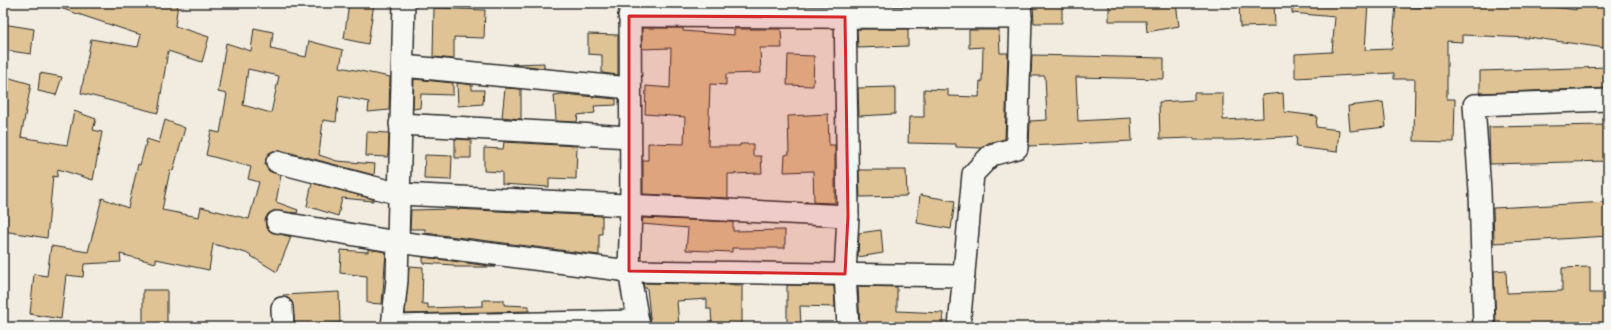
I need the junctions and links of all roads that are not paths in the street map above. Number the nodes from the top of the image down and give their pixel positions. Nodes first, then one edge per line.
1 (404, 3) edge
2 (630, 10) edge
3 (845, 10) edge
4 (1020, 11) edge
5 (403, 66) junction
6 (630, 88) junction
7 (1608, 100) edge
8 (400, 124) junction
9 (630, 137) junction
10 (277, 162) dead end
11 (400, 194) junction
12 (631, 206) junction
13 (848, 216) junction
14 (277, 222) dead end
15 (397, 242) junction
16 (629, 271) junction
17 (845, 274) junction
18 (964, 276) junction
19 (638, 324) edge
20 (392, 326) edge
21 (848, 327) edge
22 (959, 327) edge
23 (1484, 327) edge

1 - 5 street
2 - 3 street
2 - 6 street
3 - 4 street
3 - 13 street
4 - 18 street
5 - 6 street
5 - 8 street
6 - 9 street
7 - 23 street
8 - 9 street
8 - 11 street
9 - 12 street
10 - 11 street
11 - 12 street
11 - 15 street
12 - 13 street
12 - 16 street
13 - 17 street
14 - 15 street
15 - 16 street
15 - 20 street
16 - 17 street
16 - 19 street
17 - 18 street
17 - 21 street
18 - 22 street
19 - 20 street

